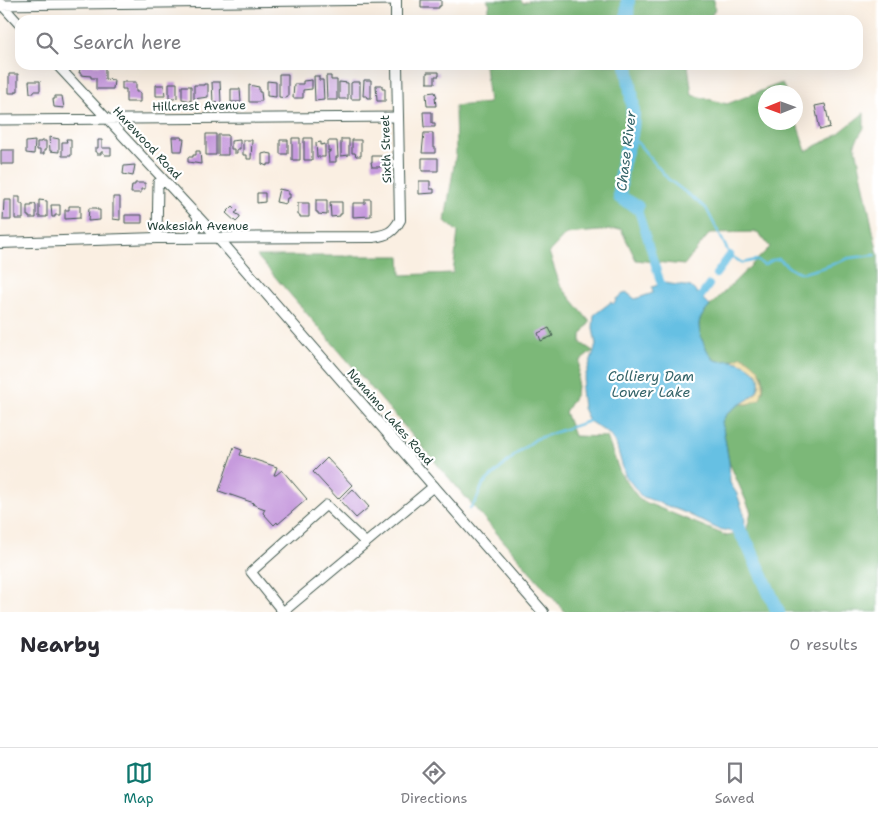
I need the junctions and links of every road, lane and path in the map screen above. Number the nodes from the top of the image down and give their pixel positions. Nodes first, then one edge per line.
1 (396, 0) edge
2 (0, 4) edge
3 (396, 15) edge
4 (15, 20) edge
5 (61, 70) edge
6 (397, 70) edge
7 (398, 117) junction
8 (0, 120) edge
9 (108, 120) junction
10 (166, 182) junction
11 (198, 215) junction
12 (395, 230) joint
13 (157, 238) junction
14 (184, 238) junction
15 (218, 238) junction
16 (0, 243) edge
17 (434, 486) junction
18 (366, 543) junction
19 (283, 612) edge
20 (543, 612) edge

1 - 2 street
1 - 3 street
2 - 4 street
5 - 9 street, Harewood Road
6 - 7 street, Sixth Street
7 - 9 street, Hillcrest Avenue
7 - 12 street, Sixth Street
8 - 9 street, Hillcrest Avenue
9 - 10 street, Harewood Road
10 - 11 street, Harewood Road
10 - 13 street
11 - 14 street
11 - 15 street, Harewood Road
12 - 15 street, Wakesiah Avenue
13 - 14 street, Wakesiah Avenue
13 - 16 street, Wakesiah Avenue
14 - 15 street, Wakesiah Avenue
15 - 17 street, Nanaimo Lakes Road
17 - 18 street
17 - 20 street, Nanaimo Lakes Road
18 - 19 street
18 - 19 street

